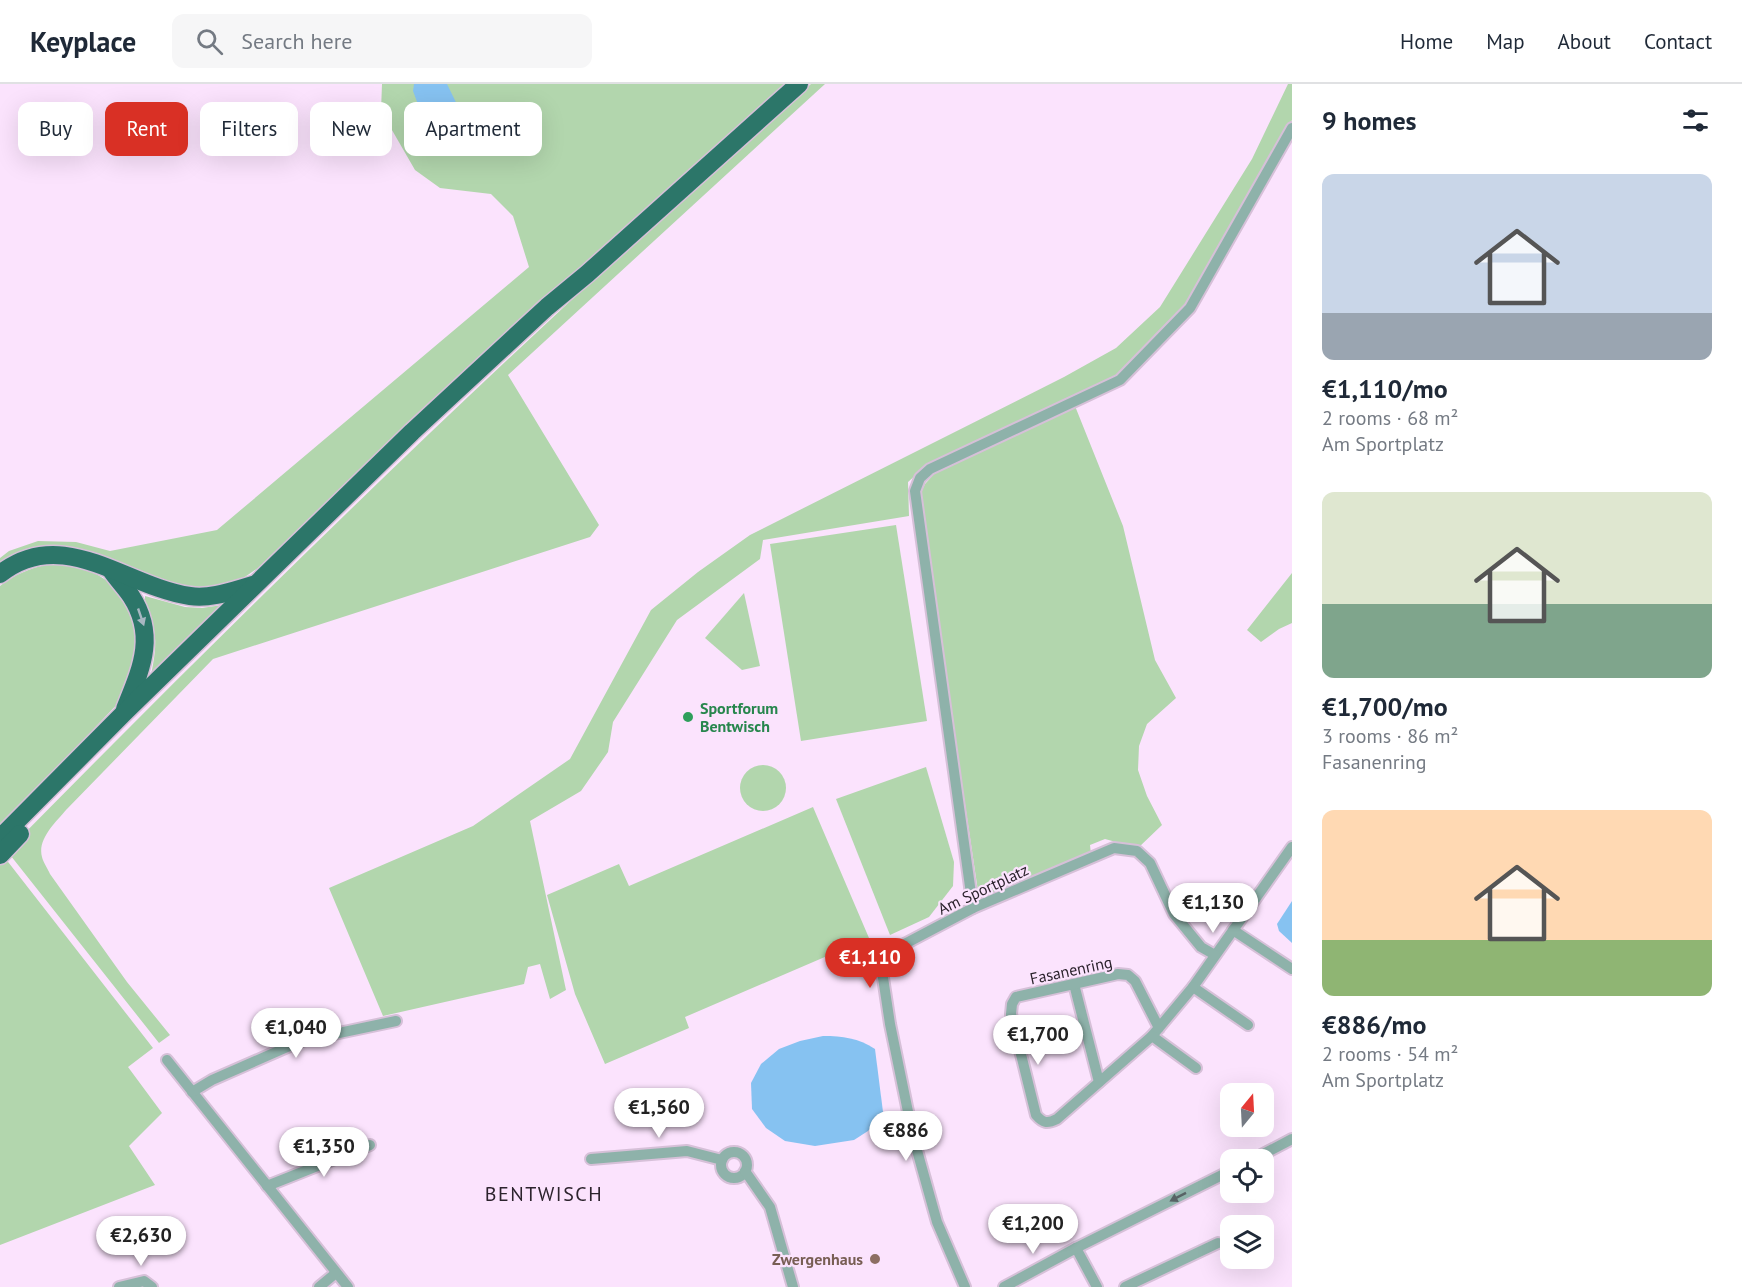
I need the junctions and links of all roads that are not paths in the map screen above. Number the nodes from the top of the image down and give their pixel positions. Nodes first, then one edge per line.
1 (799, 84) edge
2 (1292, 128) edge
3 (587, 274) junction
4 (110, 568) junction
5 (0, 574) edge
6 (254, 585) junction
7 (124, 713) junction
8 (0, 838) edge
9 (1292, 847) edge
10 (0, 855) edge
11 (973, 908) junction
12 (1233, 930) junction
13 (1215, 955) junction
14 (1292, 969) edge
15 (1074, 984) junction
16 (1193, 987) junction
17 (396, 1021) dead end
18 (1248, 1025) dead end
19 (1156, 1032) junction
20 (167, 1060) dead end
21 (1196, 1068) dead end
22 (1099, 1082) junction
23 (192, 1092) junction
24 (1292, 1139) edge
25 (370, 1145) dead end
26 (1273, 1149) edge
27 (591, 1159) dead end
28 (722, 1160) junction
29 (745, 1171) junction
30 (1220, 1176) edge
31 (267, 1185) junction
32 (1218, 1243) dead end
33 (1076, 1248) junction
34 (336, 1273) junction
35 (119, 1287) edge
36 (152, 1287) edge
37 (319, 1287) edge
38 (348, 1287) edge
39 (793, 1287) edge
40 (964, 1287) edge
41 (1004, 1287) edge
42 (1097, 1287) edge
43 (1125, 1287) edge

1 - 3 highway
2 - 11 street
3 - 6 highway
3 - 10 highway
4 - 5 highway
4 - 6 highway
4 -> 7 highway
6 - 7 highway
7 - 8 highway
9 - 12 street, Fasanenring
11 - 13 street, Am Sportplatz
11 - 40 street, Am Sportplatz
12 - 13 street, Fasanenring
12 - 14 street
13 - 16 street, Fasanenring
15 - 19 street, Fasanenring
15 - 22 street
15 - 22 street, Fasanenring
16 - 18 street
16 - 19 street, Fasanenring
17 - 23 street
19 - 21 street, Fasanenring
19 - 22 street, Fasanenring
20 - 23 street
23 - 31 street
24 - 26 street
25 - 31 street
27 - 28 street
28 - 29 street
28 - 29 street
29 - 39 street
30 -> 33 street
31 - 34 street
32 - 43 street
33 - 41 street
33 - 42 street
34 - 37 street
34 - 38 street
35 - 36 street

